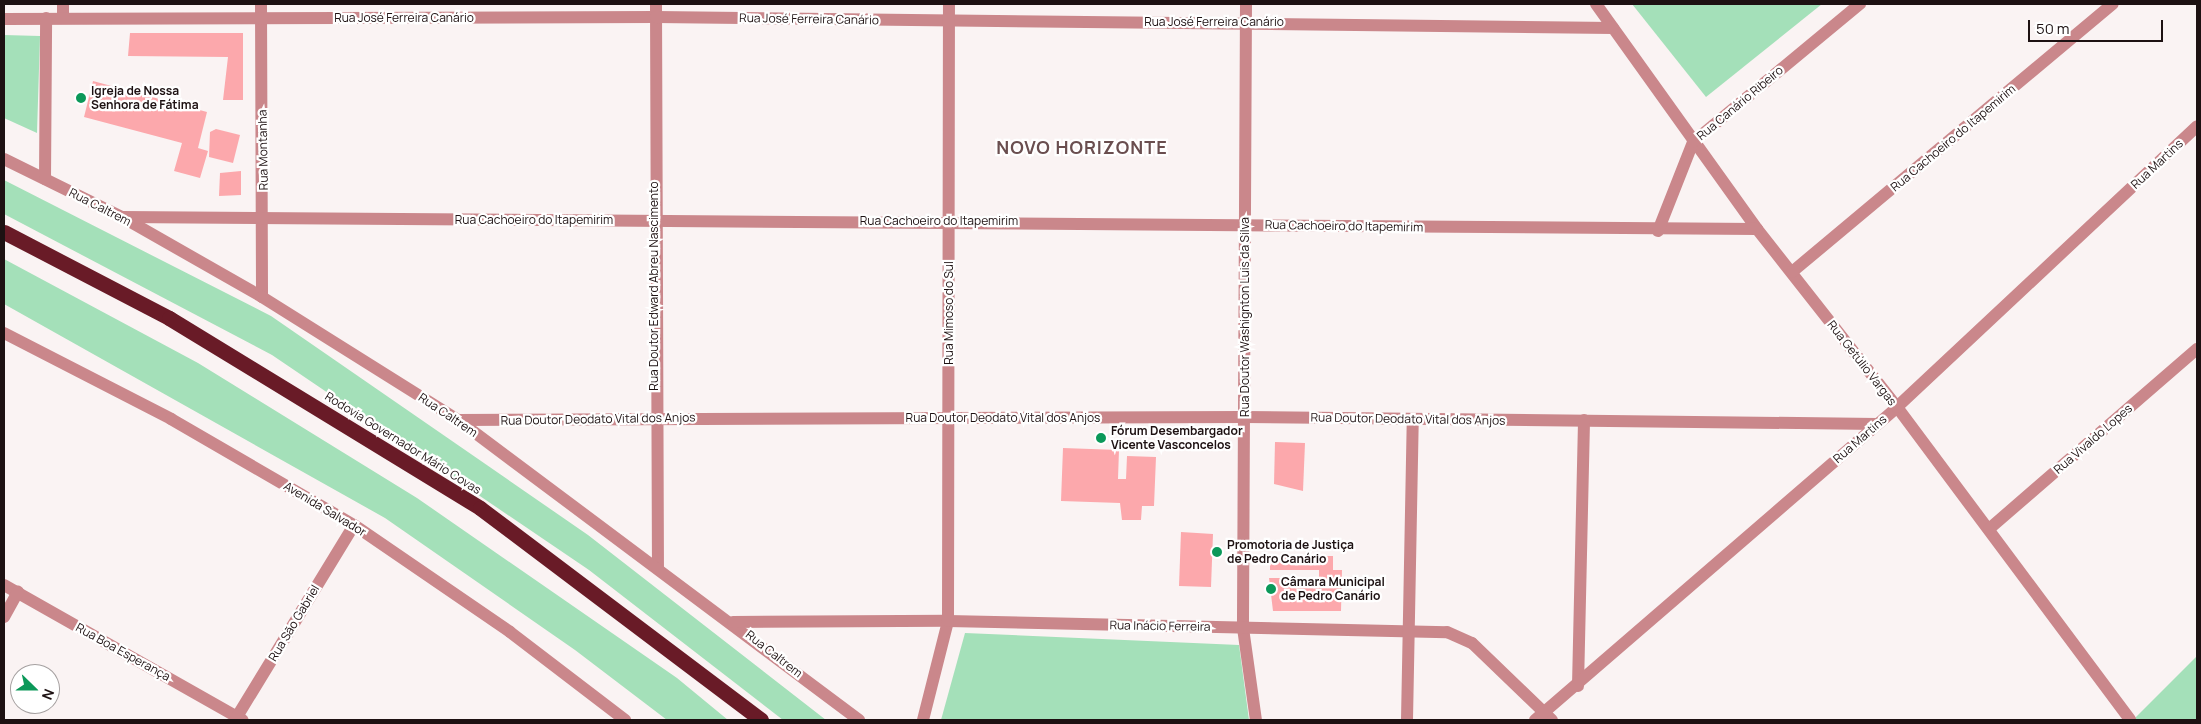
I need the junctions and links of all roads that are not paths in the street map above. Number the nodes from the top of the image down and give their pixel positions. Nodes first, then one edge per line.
1 (62, 4) edge
2 (261, 4) edge
3 (656, 4) edge
4 (949, 4) edge
5 (1246, 4) edge
6 (1596, 4) edge
7 (1860, 4) edge
8 (2113, 4) edge
9 (656, 17) junction
10 (46, 18) junction
11 (63, 18) junction
12 (261, 18) junction
13 (4, 19) edge
14 (948, 21) junction
15 (1246, 21) junction
16 (1613, 28) junction
17 (2197, 126) edge
18 (2197, 139) edge
19 (2184, 140) junction
20 (1693, 142) junction
21 (4, 160) edge
22 (45, 180) junction
23 (122, 217) junction
24 (264, 218) junction
25 (654, 220) junction
26 (950, 220) junction
27 (1245, 224) junction
28 (1757, 229) junction
29 (1658, 231) junction
30 (4, 232) edge
31 (1792, 272) junction
32 (262, 297) junction
33 (4, 333) edge
34 (2197, 349) edge
35 (1897, 407) junction
36 (1244, 417) junction
37 (654, 418) junction
38 (949, 418) junction
39 (1413, 419) junction
40 (458, 420) junction
41 (1584, 420) junction
42 (1877, 424) junction
43 (354, 525) junction
44 (1989, 529) junction
45 (658, 568) junction
46 (4, 584) edge
47 (18, 592) junction
48 (4, 616) edge
49 (948, 621) junction
50 (733, 622) junction
51 (1243, 628) junction
52 (1409, 629) junction
53 (1578, 686) junction
54 (1549, 716) edge
55 (238, 719) edge
56 (625, 720) edge
57 (761, 720) edge
58 (859, 720) edge
59 (923, 720) edge
60 (1256, 720) edge
61 (1407, 720) edge
62 (1535, 720) edge
63 (2130, 720) edge

1 - 11 street
2 - 12 street, Rua Montanha
3 - 9 street, Rua Doutor Edward Abreu Nascimento
4 - 14 street, Rua Mimoso do Sul
5 - 15 street, Rua Doutor Washignton Luis da Silva
6 - 16 street, Rua Getúlio Vargas
7 - 20 street, Rua Canário Ribeiro
8 - 31 street, Rua Cachoeiro do Itapemirim
9 - 12 street, Rua José Ferreira Canário
9 - 14 street, Rua José Ferreira Canário
9 - 25 street, Rua Doutor Edward Abreu Nascimento
10 - 11 street, Rua José Ferreira Canário
10 - 13 street, Rua José Ferreira Canário
10 - 22 street
11 - 12 street, Rua José Ferreira Canário
12 - 24 street, Rua Montanha
14 - 15 street, Rua José Ferreira Canário
14 - 26 street, Rua Mimoso do Sul
15 - 16 street, Rua José Ferreira Canário
15 - 27 street, Rua Doutor Washignton Luis da Silva
16 - 20 street, Rua Getúlio Vargas
17 - 19 street, Rua Martins
18 - 19 street
19 - 35 street, Rua Martins
20 - 28 street, Rua Getúlio Vargas
20 - 29 street, Rua Canário Ribeiro
21 - 22 street, Rua Caltrem
22 - 23 street, Rua Caltrem
23 - 24 street, Rua Cachoeiro do Itapemirim
23 - 32 street, Rua Caltrem
24 - 25 street, Rua Cachoeiro do Itapemirim
24 - 32 street, Rua Montanha
25 - 26 street, Rua Cachoeiro do Itapemirim
25 - 37 street, Rua Doutor Edward Abreu Nascimento
26 - 27 street, Rua Cachoeiro do Itapemirim
26 - 38 street, Rua Mimoso do Sul
27 - 29 street, Rua Cachoeiro do Itapemirim
27 - 36 street, Rua Doutor Washignton Luis da Silva
28 - 29 street, Rua Cachoeiro do Itapemirim
28 - 31 street, Rua Getúlio Vargas
30 - 57 highway, Rodovia Governador Mário Covas
31 - 35 street, Rua Getúlio Vargas
32 - 40 street, Rua Caltrem
33 - 43 street, Avenida Salvador
34 - 44 street, Rua Vivaldo Lopes
35 - 42 street, Rua Martins
35 - 44 street, Rua Getúlio Vargas
36 - 38 street, Rua Doutor Deodato Vital dos Anjos
36 - 39 street, Rua Doutor Deodato Vital dos Anjos
36 - 51 street, Rua Doutor Washignton Luis da Silva
37 - 38 street, Rua Doutor Deodato Vital dos Anjos
37 - 40 street, Rua Doutor Deodato Vital dos Anjos
37 - 45 street, Rua Doutor Edward Abreu Nascimento
38 - 49 street, Rua Mimoso do Sul
39 - 41 street, Rua Doutor Deodato Vital dos Anjos
39 - 52 street
40 - 45 street, Rua Caltrem
41 - 42 street, Rua Doutor Deodato Vital dos Anjos
41 - 53 street
42 - 53 street, Rua Martins
43 - 55 street, Rua São Gabriel
43 - 56 street, Avenida Salvador
44 - 63 street, Rua Getúlio Vargas
45 - 50 street, Rua Caltrem
46 - 47 street, Rua Boa Esperança
47 - 48 street
47 - 55 street, Rua Boa Esperança
49 - 50 street, Rua Inácio Ferreira
49 - 51 street, Rua Inácio Ferreira
49 - 59 street, Rua Mimoso do Sul
50 - 58 street, Rua Caltrem
51 - 52 street, Rua Inácio Ferreira
51 - 60 street, Rua Doutor Washignton Luis da Silva
52 - 54 street, Rua Inácio Ferreira
52 - 61 street
53 - 54 street, Rua Martins
54 - 62 street, Rua Martins

